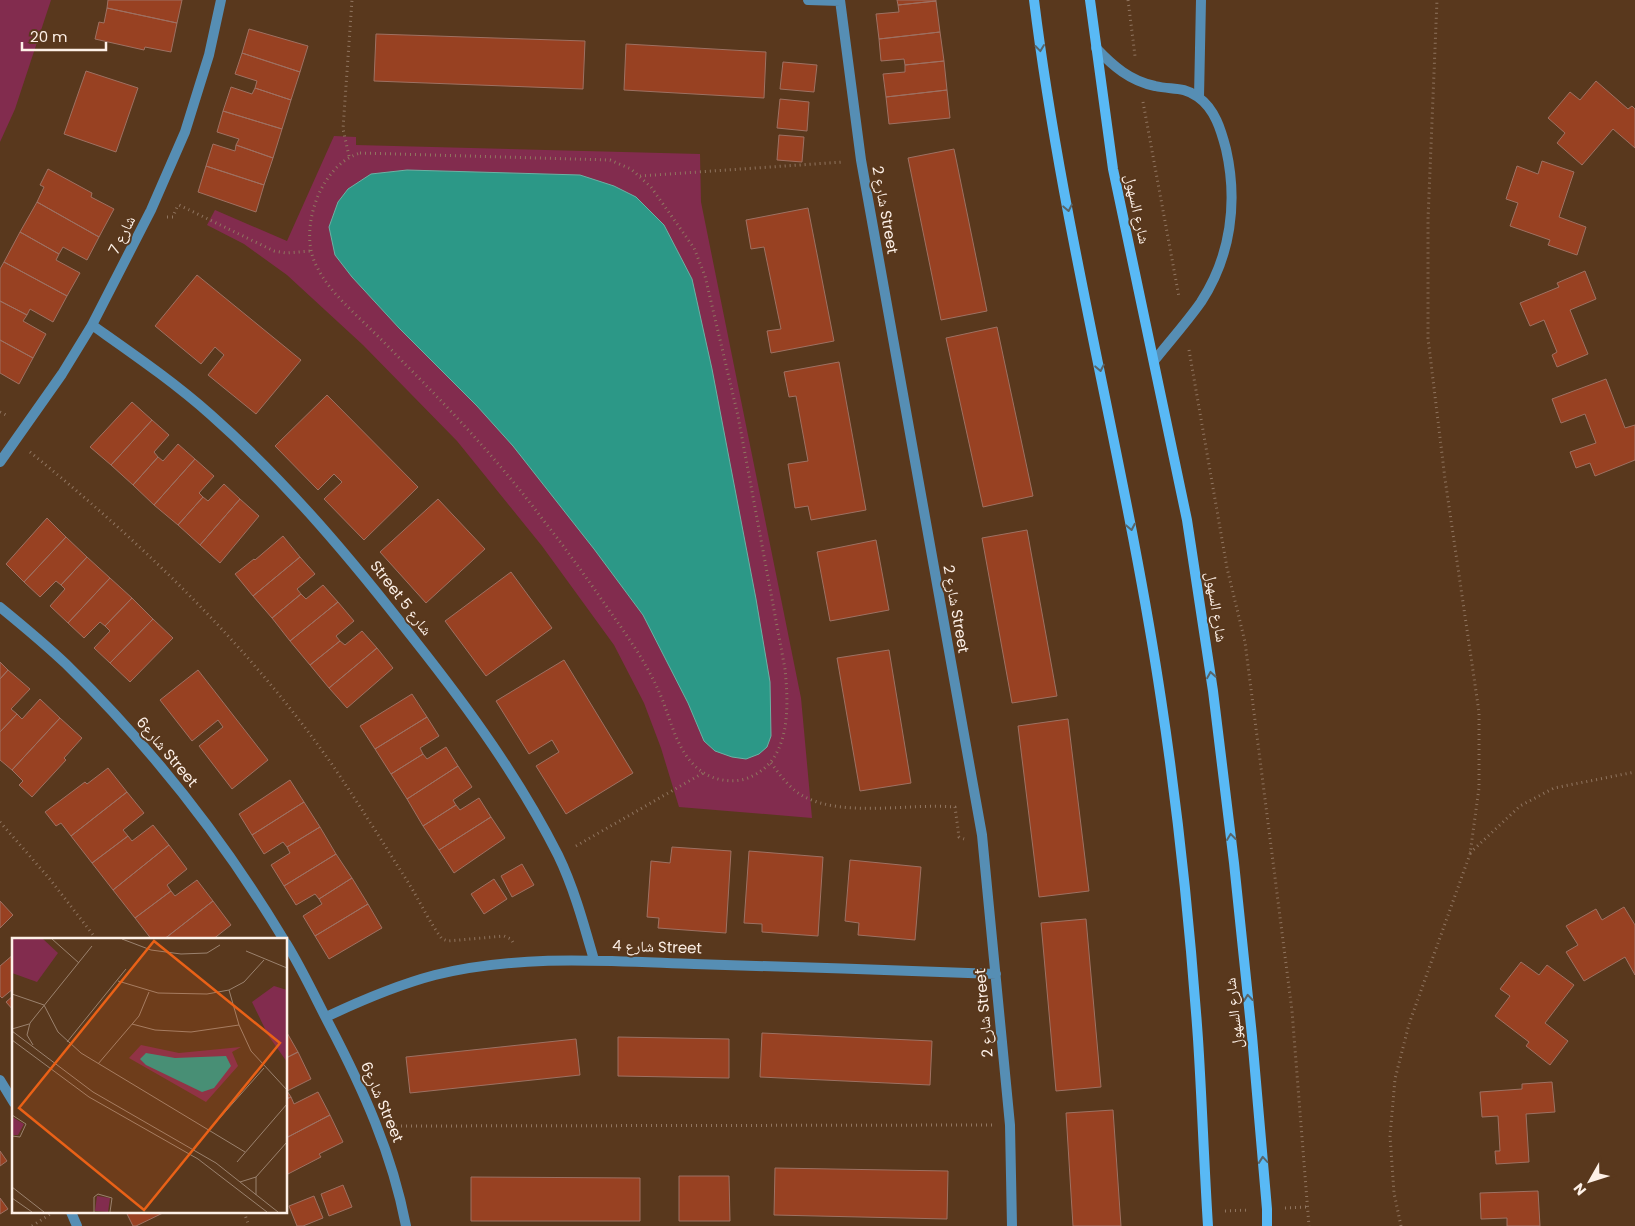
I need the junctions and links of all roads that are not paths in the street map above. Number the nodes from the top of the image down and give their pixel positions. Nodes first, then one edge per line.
1 (221, 0) edge
2 (808, 0) edge
3 (1034, 0) edge
4 (1090, 0) edge
5 (1202, 0) edge
6 (840, 1) edge
7 (1096, 48) junction
8 (1199, 97) junction
9 (92, 325) junction
10 (1154, 361) junction
11 (0, 462) edge
12 (0, 607) edge
13 (283, 938) edge
14 (288, 947) edge
15 (594, 960) junction
16 (996, 974) junction
17 (326, 1017) junction
18 (0, 1080) edge
19 (12, 1100) edge
20 (72, 1214) edge
21 (77, 1226) edge
22 (406, 1226) edge
23 (1012, 1226) edge
24 (1208, 1226) edge
25 (1267, 1226) edge

1 - 9 street, شارع 7
2 - 6 street
3 -> 24 main road
4 - 7 main road, شارع السهول
5 - 8 street
6 - 16 street, شارع 2 Street
7 - 8 street
7 - 10 main road, شارع السهول
8 - 10 street
9 - 11 street, شارع 7
9 - 15 street, Street شارع 5
25 -> 10 main road, شارع السهول
12 - 13 street, شارع6 Street
14 - 17 street, شارع6 Street
15 - 16 street, شارع 4 Street
15 - 17 street, شارع 4 Street
16 - 23 street, شارع 2 Street
17 - 22 street, شارع6 Street
18 - 19 street
20 - 21 street

